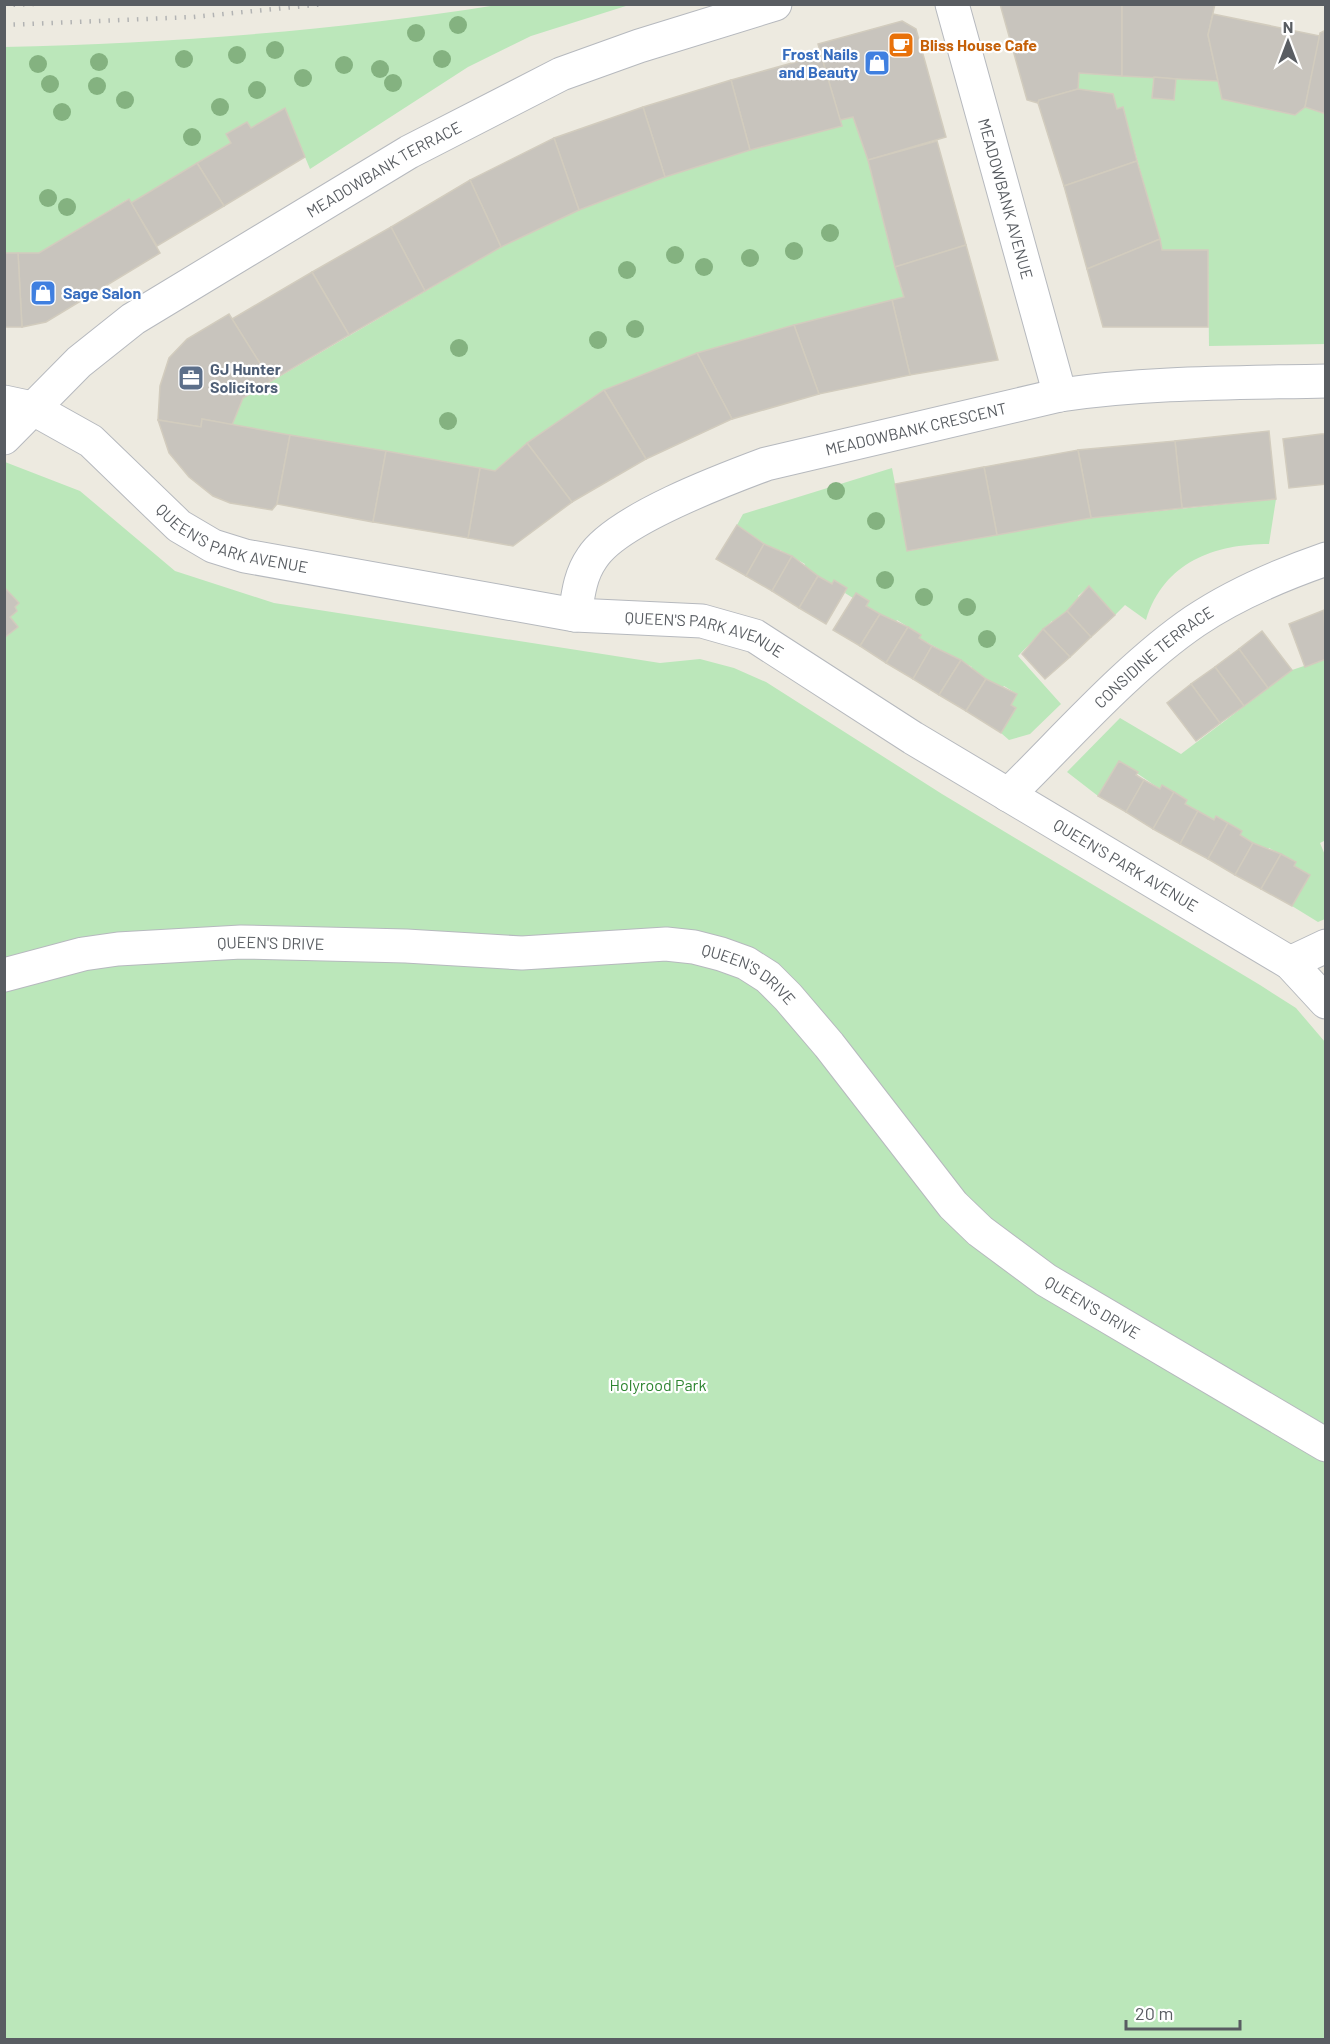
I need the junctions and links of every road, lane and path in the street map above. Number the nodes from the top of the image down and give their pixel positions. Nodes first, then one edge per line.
1 (775, 4) edge
2 (952, 4) edge
3 (1326, 381) edge
4 (1060, 395) junction
5 (18, 405) edge
6 (4, 438) edge
7 (1326, 559) edge
8 (576, 615) junction
9 (1008, 795) junction
10 (1326, 946) edge
11 (1290, 963) junction
12 (4, 975) edge
13 (1326, 1002) edge
14 (1326, 1445) edge

1 - 5 street, MEADOWBANK TERRACE
2 - 4 street, MEADOWBANK AVENUE
3 - 4 street, MEADOWBANK CRESCENT
4 - 8 street, MEADOWBANK CRESCENT
5 - 6 street, MEADOWBANK TERRACE
5 - 8 street, QUEEN'S PARK AVENUE
7 - 9 street, CONSIDINE TERRACE
8 - 9 street, QUEEN'S PARK AVENUE
9 - 11 street, QUEEN'S PARK AVENUE
10 - 11 street
11 - 13 street, QUEEN'S PARK AVENUE
12 - 14 street, QUEEN'S DRIVE

